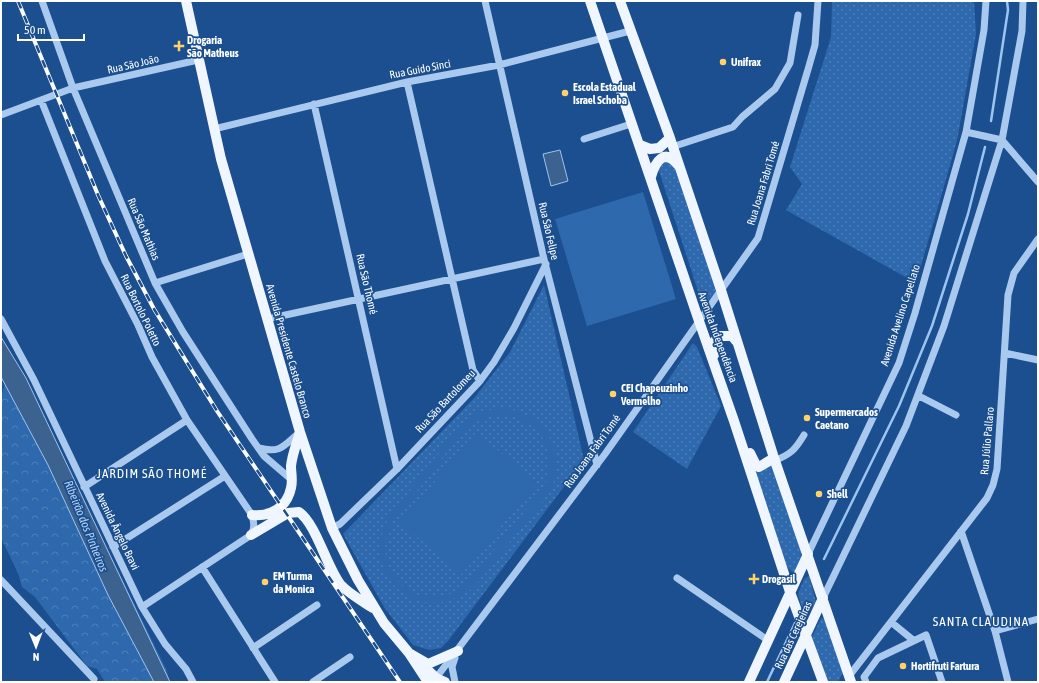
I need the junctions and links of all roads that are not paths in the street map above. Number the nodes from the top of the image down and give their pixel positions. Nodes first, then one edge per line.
1 (42, 1) edge
2 (186, 1) edge
3 (485, 1) edge
4 (590, 1) edge
5 (620, 1) edge
6 (818, 1) edge
7 (986, 1) edge
8 (1023, 1) edge
9 (798, 15) dead end
10 (630, 31) junction
11 (602, 40) junction
12 (198, 60) junction
13 (499, 65) junction
14 (407, 82) junction
15 (73, 88) junction
16 (41, 100) junction
17 (314, 104) junction
18 (1, 115) edge
19 (631, 124) junction
20 (214, 129) junction
21 (966, 132) junction
22 (584, 139) dead end
23 (1002, 140) junction
24 (671, 142) junction
25 (640, 145) junction
26 (678, 165) junction
27 (650, 177) junction
28 (1038, 182) edge
29 (1038, 239) edge
30 (248, 254) junction
31 (545, 262) junction
32 (452, 279) junction
33 (155, 283) junction
34 (721, 290) junction
35 (359, 298) junction
36 (1, 319) edge
37 (267, 319) junction
38 (699, 321) junction
39 (736, 341) junction
40 (1005, 353) junction
41 (1038, 360) edge
42 (715, 363) junction
43 (480, 380) junction
44 (919, 396) junction
45 (956, 415) dead end
46 (187, 420) junction
47 (300, 432) junction
48 (738, 433) junction
49 (804, 435) dead end
50 (259, 448) junction
51 (774, 459) junction
52 (597, 465) junction
53 (397, 469) junction
54 (225, 476) junction
55 (292, 480) junction
56 (84, 487) junction
57 (252, 515) junction
58 (332, 528) junction
59 (961, 530) junction
60 (251, 536) junction
61 (113, 547) junction
62 (808, 554) junction
63 (202, 567) junction
64 (677, 578) dead end
65 (1, 580) edge
66 (790, 592) junction
67 (823, 598) junction
68 (317, 605) dead end
69 (142, 607) junction
70 (377, 611) junction
71 (1038, 619) edge
72 (891, 622) junction
73 (995, 631) junction
74 (806, 634) junction
75 (913, 640) junction
76 (769, 641) junction
77 (253, 648) junction
78 (458, 651) junction
79 (409, 653) junction
80 (350, 657) dead end
81 (94, 679) dead end
82 (433, 679) edge
83 (848, 680) edge
84 (193, 682) edge
85 (275, 682) edge
86 (313, 682) edge
87 (455, 682) edge
88 (749, 682) edge
89 (784, 682) edge
90 (823, 682) edge
91 (866, 682) edge
92 (942, 682) edge
93 (1008, 682) edge

1 - 15 street, Rua São Mathias
2 - 12 main road, Avenida Presidente Castelo Branco
3 - 13 street, Rua São Felipe
4 - 11 main road, Avenida Independência
5 - 10 main road, Avenida Independência
6 - 34 street, Rua Joana Fabri Tomé
7 - 21 street, Avenida Avelino Capellato
8 - 23 street
9 - 24 street
10 - 11 street, Rua Guido Sinci
10 - 24 main road, Avenida Independência
11 - 13 street, Rua Guido Sinci
11 - 19 main road, Avenida Independência
12 - 15 street, Rua São João
12 - 20 main road, Avenida Presidente Castelo Branco
13 - 14 street, Rua Guido Sinci
13 - 31 street, Rua São Felipe
14 - 17 street, Rua Guido Sinci
14 - 32 street
15 - 16 street, Rua São João
15 - 33 street, Rua São Mathias
16 - 18 street, Rua São João
16 - 46 street, Rua Bortolo Poletto
17 - 20 street, Rua Guido Sinci
17 - 35 street, Rua São Thomé
19 - 22 street
19 - 25 main road, Avenida Independência
20 - 30 main road, Avenida Presidente Castelo Branco
21 - 23 street
21 - 62 street, Avenida Avelino Capellato
23 - 28 street
23 - 44 street
24 - 25 main road
24 - 26 main road, Avenida Independência
25 - 27 main road, Avenida Independência
26 - 27 main road
26 - 34 main road, Avenida Independência
27 - 38 main road, Avenida Independência
29 - 40 street, Rua Júlio Pallaro
30 - 33 street
30 - 37 main road, Avenida Presidente Castelo Branco
31 - 32 street
31 - 43 street, Rua São Bartolomeu
31 - 52 street, Rua São Felipe
32 - 35 street
32 - 43 street
33 - 50 street, Rua São Mathias
34 - 38 street, Rua Joana Fabri Tomé
34 - 39 main road, Avenida Independência
35 - 37 street
35 - 53 street, Rua São Thomé
36 - 56 street, Avenida Ângelo Bravi
37 - 47 main road, Avenida Presidente Castelo Branco
38 - 42 main road, Avenida Independência
38 - 52 street, Rua Joana Fabri Tomé
39 - 42 main road
39 - 51 main road, Avenida Independência
40 - 41 street
40 - 59 street, Rua Júlio Pallaro
42 - 48 main road, Avenida Independência
43 - 53 street, Rua São Bartolomeu
44 - 45 street
44 - 67 street
46 - 54 street, Rua Bortolo Poletto
46 - 56 street
47 - 50 street
47 - 55 main road
47 - 58 main road, Avenida Presidente Castelo Branco
48 - 51 main road
48 - 66 main road, Avenida Independência
49 - 51 street
50 - 55 street, Rua São Mathias
51 - 62 main road, Avenida Independência
52 - 78 street, Rua Joana Fabri Tomé
53 - 58 street, Rua São Bartolomeu
54 - 57 street, Rua Bortolo Poletto
54 - 61 street
55 - 57 main road
56 - 61 street, Avenida Ângelo Bravi
57 - 60 street
58 - 70 main road, Avenida Presidente Castelo Branco
59 - 72 street, Rua Júlio Pallaro
59 - 73 street
60 - 63 street
60 - 70 main road
61 - 69 street, Avenida Ângelo Bravi
62 - 66 main road, Avenida Avelino Capellato
62 - 67 main road, Avenida Independência
63 - 69 street
63 - 77 street
64 - 76 street
65 - 81 street
66 - 74 main road, Avenida Independência
66 - 76 main road, Avenida Avelino Capellato
67 - 74 main road, Rua das Cerejeiras
67 - 83 main road, Avenida Independência
68 - 77 street
69 - 84 street, Avenida Ângelo Bravi
70 - 79 main road, Avenida Presidente Castelo Branco
71 - 73 street
72 - 75 street
72 - 83 street, Rua Júlio Pallaro
73 - 93 street
74 - 89 main road, Rua das Cerejeiras
74 - 90 main road, Avenida Independência
75 - 91 street
75 - 92 street
76 - 88 main road, Avenida Avelino Capellato
77 - 85 street
78 - 79 main road
78 - 82 street, Rua Joana Fabri Tomé
78 - 87 street
79 - 82 main road
79 - 82 main road, Avenida Presidente Castelo Branco
80 - 86 street

